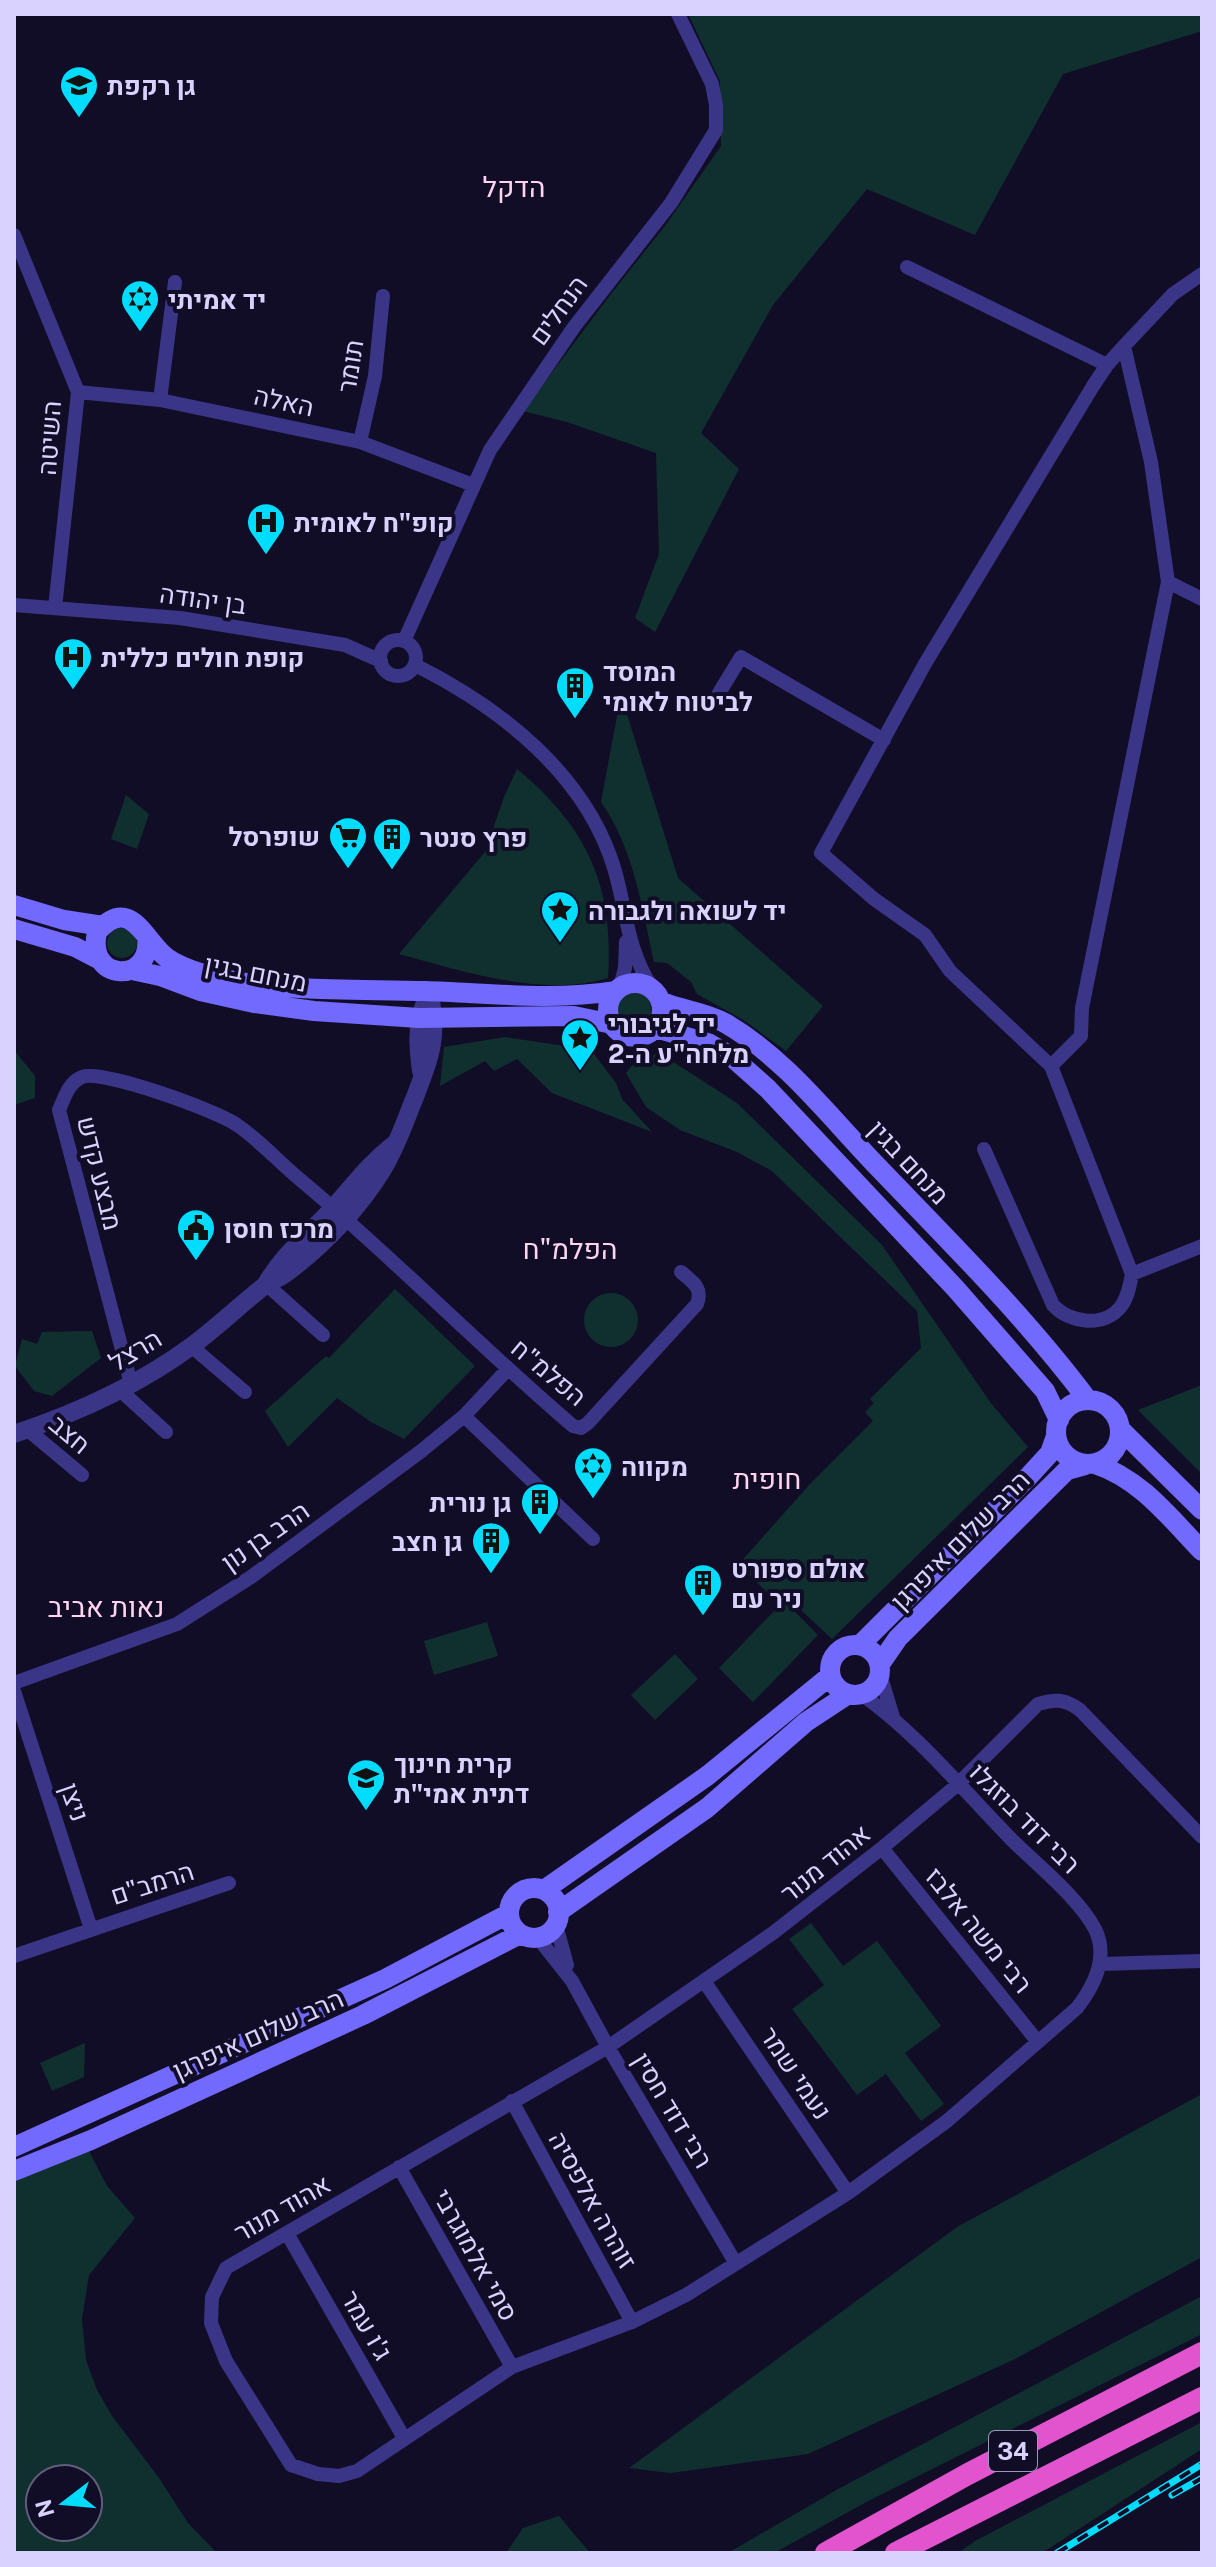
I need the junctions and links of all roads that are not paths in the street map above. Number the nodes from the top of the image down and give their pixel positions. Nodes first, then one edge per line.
1 (678, 14) edge
2 (14, 235) edge
3 (907, 267) dead end
4 (1202, 274) edge
5 (175, 282) dead end
6 (383, 296) dead end
7 (1124, 346) junction
8 (1107, 365) junction
9 (78, 392) junction
10 (160, 400) junction
11 (360, 442) junction
12 (473, 485) junction
13 (1168, 582) junction
14 (1202, 599) edge
15 (14, 605) edge
16 (55, 608) junction
17 (404, 641) junction
18 (381, 661) junction
19 (415, 665) junction
20 (719, 693) dead end
21 (884, 740) junction
22 (14, 905) edge
23 (103, 926) junction
24 (14, 929) edge
25 (626, 929) junction
26 (147, 937) junction
27 (100, 960) junction
28 (132, 970) junction
29 (617, 989) junction
30 (429, 991) junction
31 (657, 995) junction
32 (427, 1018) junction
33 (612, 1024) junction
34 (655, 1028) junction
35 (1051, 1066) junction
36 (984, 1149) dead end
37 (340, 1213) junction
38 (1202, 1246) edge
39 (681, 1272) dead end
40 (1132, 1274) junction
41 (266, 1284) junction
42 (323, 1335) dead end
43 (191, 1346) junction
44 (507, 1370) junction
45 (125, 1387) junction
46 (245, 1392) dead end
47 (1087, 1399) junction
48 (464, 1416) junction
49 (1058, 1428) junction
50 (1121, 1430) junction
51 (21, 1432) edge
52 (166, 1432) dead end
53 (1090, 1465) junction
54 (82, 1475) dead end
55 (1202, 1510) edge
56 (593, 1539) dead end
57 (1202, 1551) edge
58 (860, 1645) junction
59 (880, 1669) junction
60 (830, 1676) junction
61 (14, 1683) edge
62 (14, 1691) edge
63 (854, 1694) junction
64 (893, 1717) junction
65 (957, 1785) junction
66 (1202, 1837) edge
67 (882, 1848) junction
68 (229, 1883) dead end
69 (544, 1890) junction
70 (508, 1914) junction
71 (557, 1918) junction
72 (91, 1929) junction
73 (528, 1936) junction
74 (14, 1956) edge
75 (1202, 1961) edge
76 (1100, 1964) junction
77 (572, 1981) junction
78 (704, 1981) junction
79 (1038, 2042) junction
80 (608, 2047) junction
81 (512, 2101) junction
82 (14, 2147) edge
83 (399, 2167) junction
84 (14, 2171) edge
85 (848, 2193) junction
86 (288, 2235) junction
87 (735, 2262) junction
88 (632, 2322) junction
89 (1202, 2353) edge
90 (512, 2367) junction
91 (1202, 2398) edge
92 (404, 2438) junction
93 (826, 2553) edge
94 (896, 2553) edge

1 - 12 street, הנחלים
2 - 9 street, השיטה
3 - 8 street
4 - 7 street
5 - 10 street
6 - 11 street, תומר
7 - 8 street
7 - 13 street
8 - 21 street
9 - 10 street, האלה
9 - 16 street, השיטה
10 - 11 street, האלה
11 - 12 street, האלה
12 - 17 street, הנחלים
13 - 14 street
13 - 35 street
15 - 16 street, בן יהודה
16 - 18 street, בן יהודה
17 - 18 street
17 - 19 street
18 - 19 street
19 - 25 street
20 - 21 street
21 - 35 street
22 - 23 main road
23 - 26 main road
23 - 27 main road
24 - 27 main road
25 - 29 street
25 - 31 street
26 - 28 main road
26 - 30 main road, מנחם בגין
27 - 28 main road
28 - 32 main road, מנחם בגין
29 - 30 main road, מנחם בגין
29 - 31 main road
29 - 33 main road
30 - 32 street, הרצל
31 - 34 main road
31 - 47 main road, מנחם בגין
32 - 33 main road, מנחם בגין
32 - 37 street, הרצל
33 - 34 main road
34 - 49 main road, מנחם בגין
35 - 40 street
36 - 40 street
37 - 41 street, הרצל
37 - 44 street, הפלמ"ח
37 - 45 street, מבצע קדש
38 - 40 street
39 - 44 street, הפלמ"ח
41 - 42 street
41 - 43 street, הרצל
43 - 45 street, הרצל
43 - 46 street
44 - 48 street, הרב בן נון
45 - 51 street, הרצל
45 - 52 street
47 - 49 main road
47 - 50 main road
48 - 56 street
48 - 61 street, הרב בן נון
49 - 53 main road
49 - 58 main road, הרב שלום איפרגן
50 - 53 main road
50 - 55 main road
51 - 54 street, חצב
53 - 57 main road
53 - 59 main road, הרב שלום איפרגן
58 - 59 main road
58 - 60 main road
59 - 63 main road
59 - 64 street, רבי דוד בוזגלו
60 - 63 main road
60 - 69 main road
62 - 72 street, ניצן
63 - 64 street, רבי דוד בוזגלו
63 - 71 main road
64 - 65 street, רבי דוד בוזגלו
65 - 66 street, אהוד מנור
65 - 67 street, אהוד מנור
65 - 76 street, רבי דוד בוזגלו
67 - 78 street, אהוד מנור
67 - 79 street, רבי משה אלבז
68 - 72 street, הרמב"ם
69 - 70 main road
69 - 71 main road
70 - 73 main road
70 - 82 main road, הרב שלום איפרגן
71 - 73 main road
71 - 77 street, רבי דוד חסין
72 - 74 street, הרמב"ם
73 - 77 street, רבי דוד חסין
73 - 84 main road, הרב שלום איפרגן
75 - 76 street
76 - 79 street, אהוד מנור
77 - 80 street, רבי דוד חסין
78 - 80 street, אהוד מנור
78 - 85 street, נעמי שמר
79 - 85 street, אהוד מנור
80 - 81 street, אהוד מנור
80 - 87 street, רבי דוד חסין
81 - 83 street, אהוד מנור
81 - 88 street, זוהרה אלפסיה
83 - 86 street, אהוד מנור
83 - 90 street, סמי אלמוגרבי
85 - 87 street, אהוד מנור
86 - 92 street, ג'ו עמר
86 - 92 street, אהוד מנור
87 - 88 street, אהוד מנור
88 - 90 street, אהוד מנור
89 - 93 highway, 34
90 - 92 street, אהוד מנור
91 - 94 highway, 34

